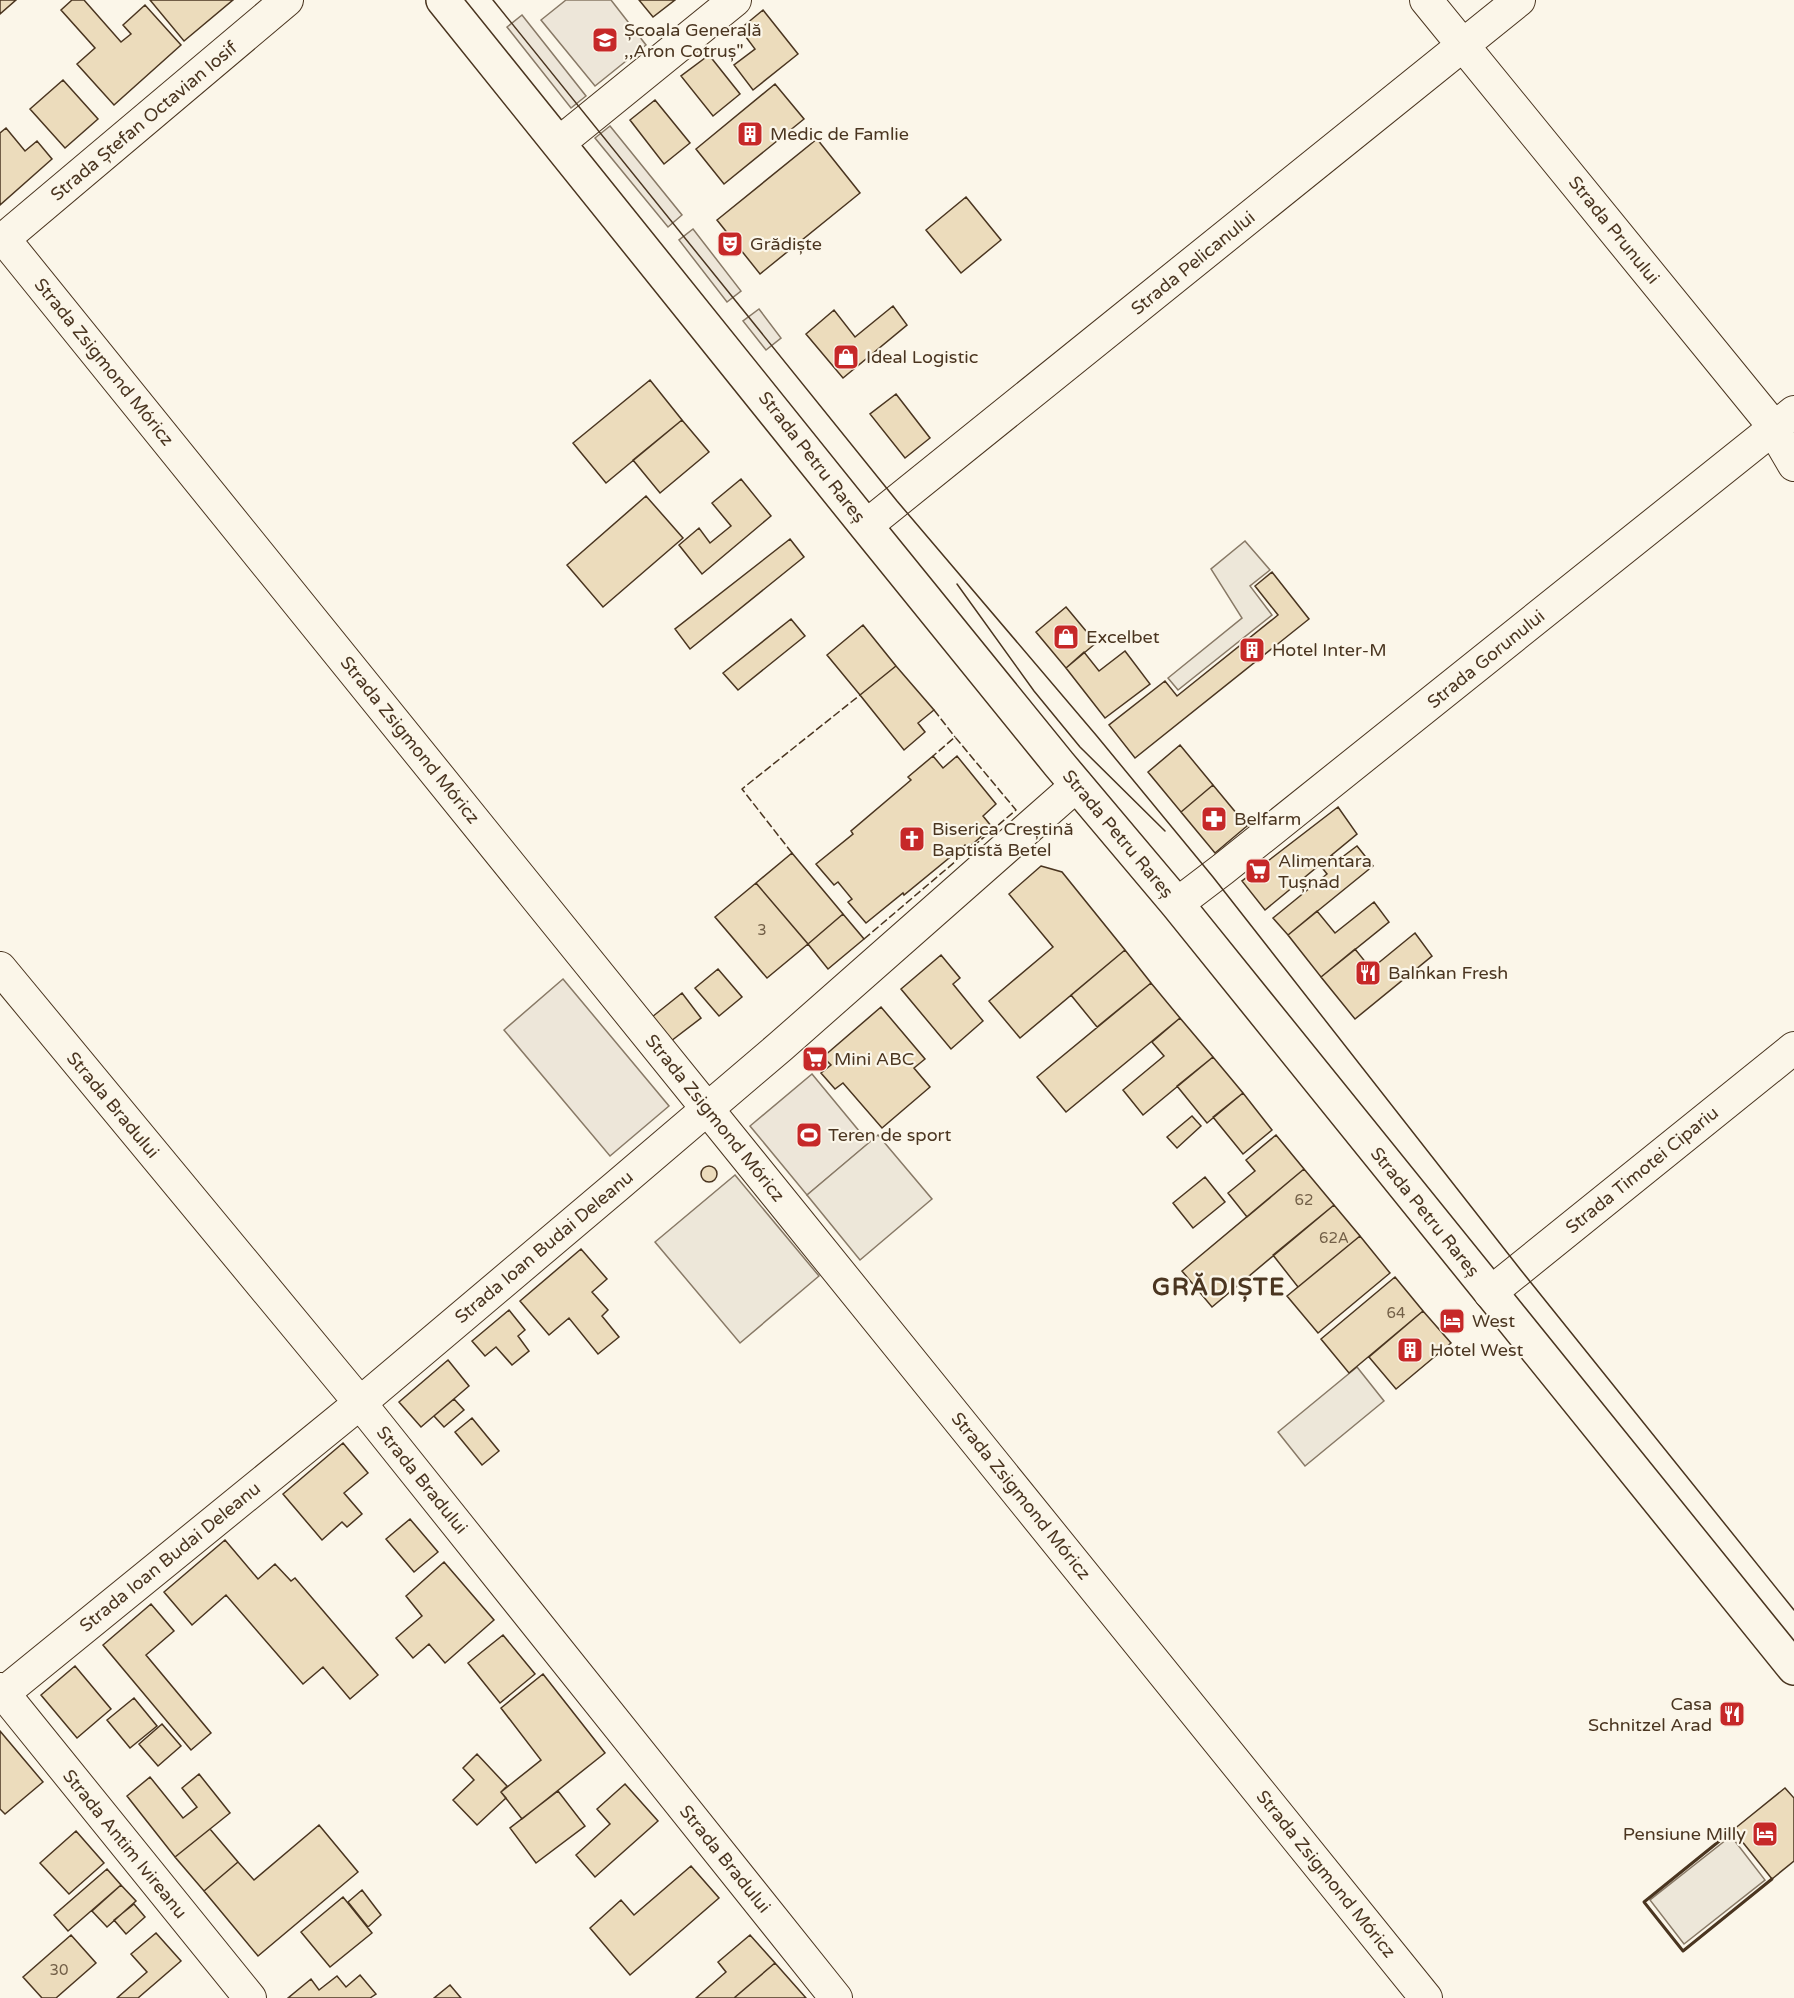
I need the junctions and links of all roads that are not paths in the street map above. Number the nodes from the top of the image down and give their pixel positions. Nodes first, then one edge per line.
1 (287, 0) edge
2 (443, 0) edge
3 (735, 0) edge
4 (1426, 0) edge
5 (1519, 0) edge
6 (1463, 46) junction
7 (559, 143) junction
8 (2, 240) edge
9 (1784, 420) edge
10 (1794, 465) edge
11 (866, 526) junction
12 (1077, 785) junction
13 (1177, 904) junction
14 (0, 968) edge
15 (1794, 1048) edge
16 (708, 1109) junction
17 (1490, 1293) junction
18 (360, 1403) junction
19 (1794, 1668) edge
20 (1, 1693) edge
21 (250, 1998) edge
22 (836, 1998) edge
23 (1426, 1998) edge

1 - 8 street, Strada Ștefan Octavian Iosif
2 - 7 main road, Strada Petru Rareș
3 - 7 street
4 - 6 street, Strada Prunului
5 - 6 street, Strada Pelicanului
6 - 9 street, Strada Prunului
6 - 11 street, Strada Pelicanului
7 - 11 main road, Strada Petru Rareș
8 - 16 street, Strada Zsigmond Móricz
9 - 10 street, Strada Prunului
9 - 13 street, Strada Gorunului
11 - 12 main road, Strada Petru Rareș
12 - 13 main road, Strada Petru Rareș
12 - 16 street, Strada Ioan Budai Deleanu
13 - 17 main road, Strada Petru Rareș
14 - 18 street, Strada Bradului
15 - 17 street, Strada Timotei Cipariu
16 - 18 street, Strada Ioan Budai Deleanu
16 - 23 street, Strada Zsigmond Móricz
17 - 19 main road, Strada Petru Rareș
18 - 20 street, Strada Ioan Budai Deleanu
18 - 22 street, Strada Bradului
20 - 21 street, Strada Antim Ivireanu

